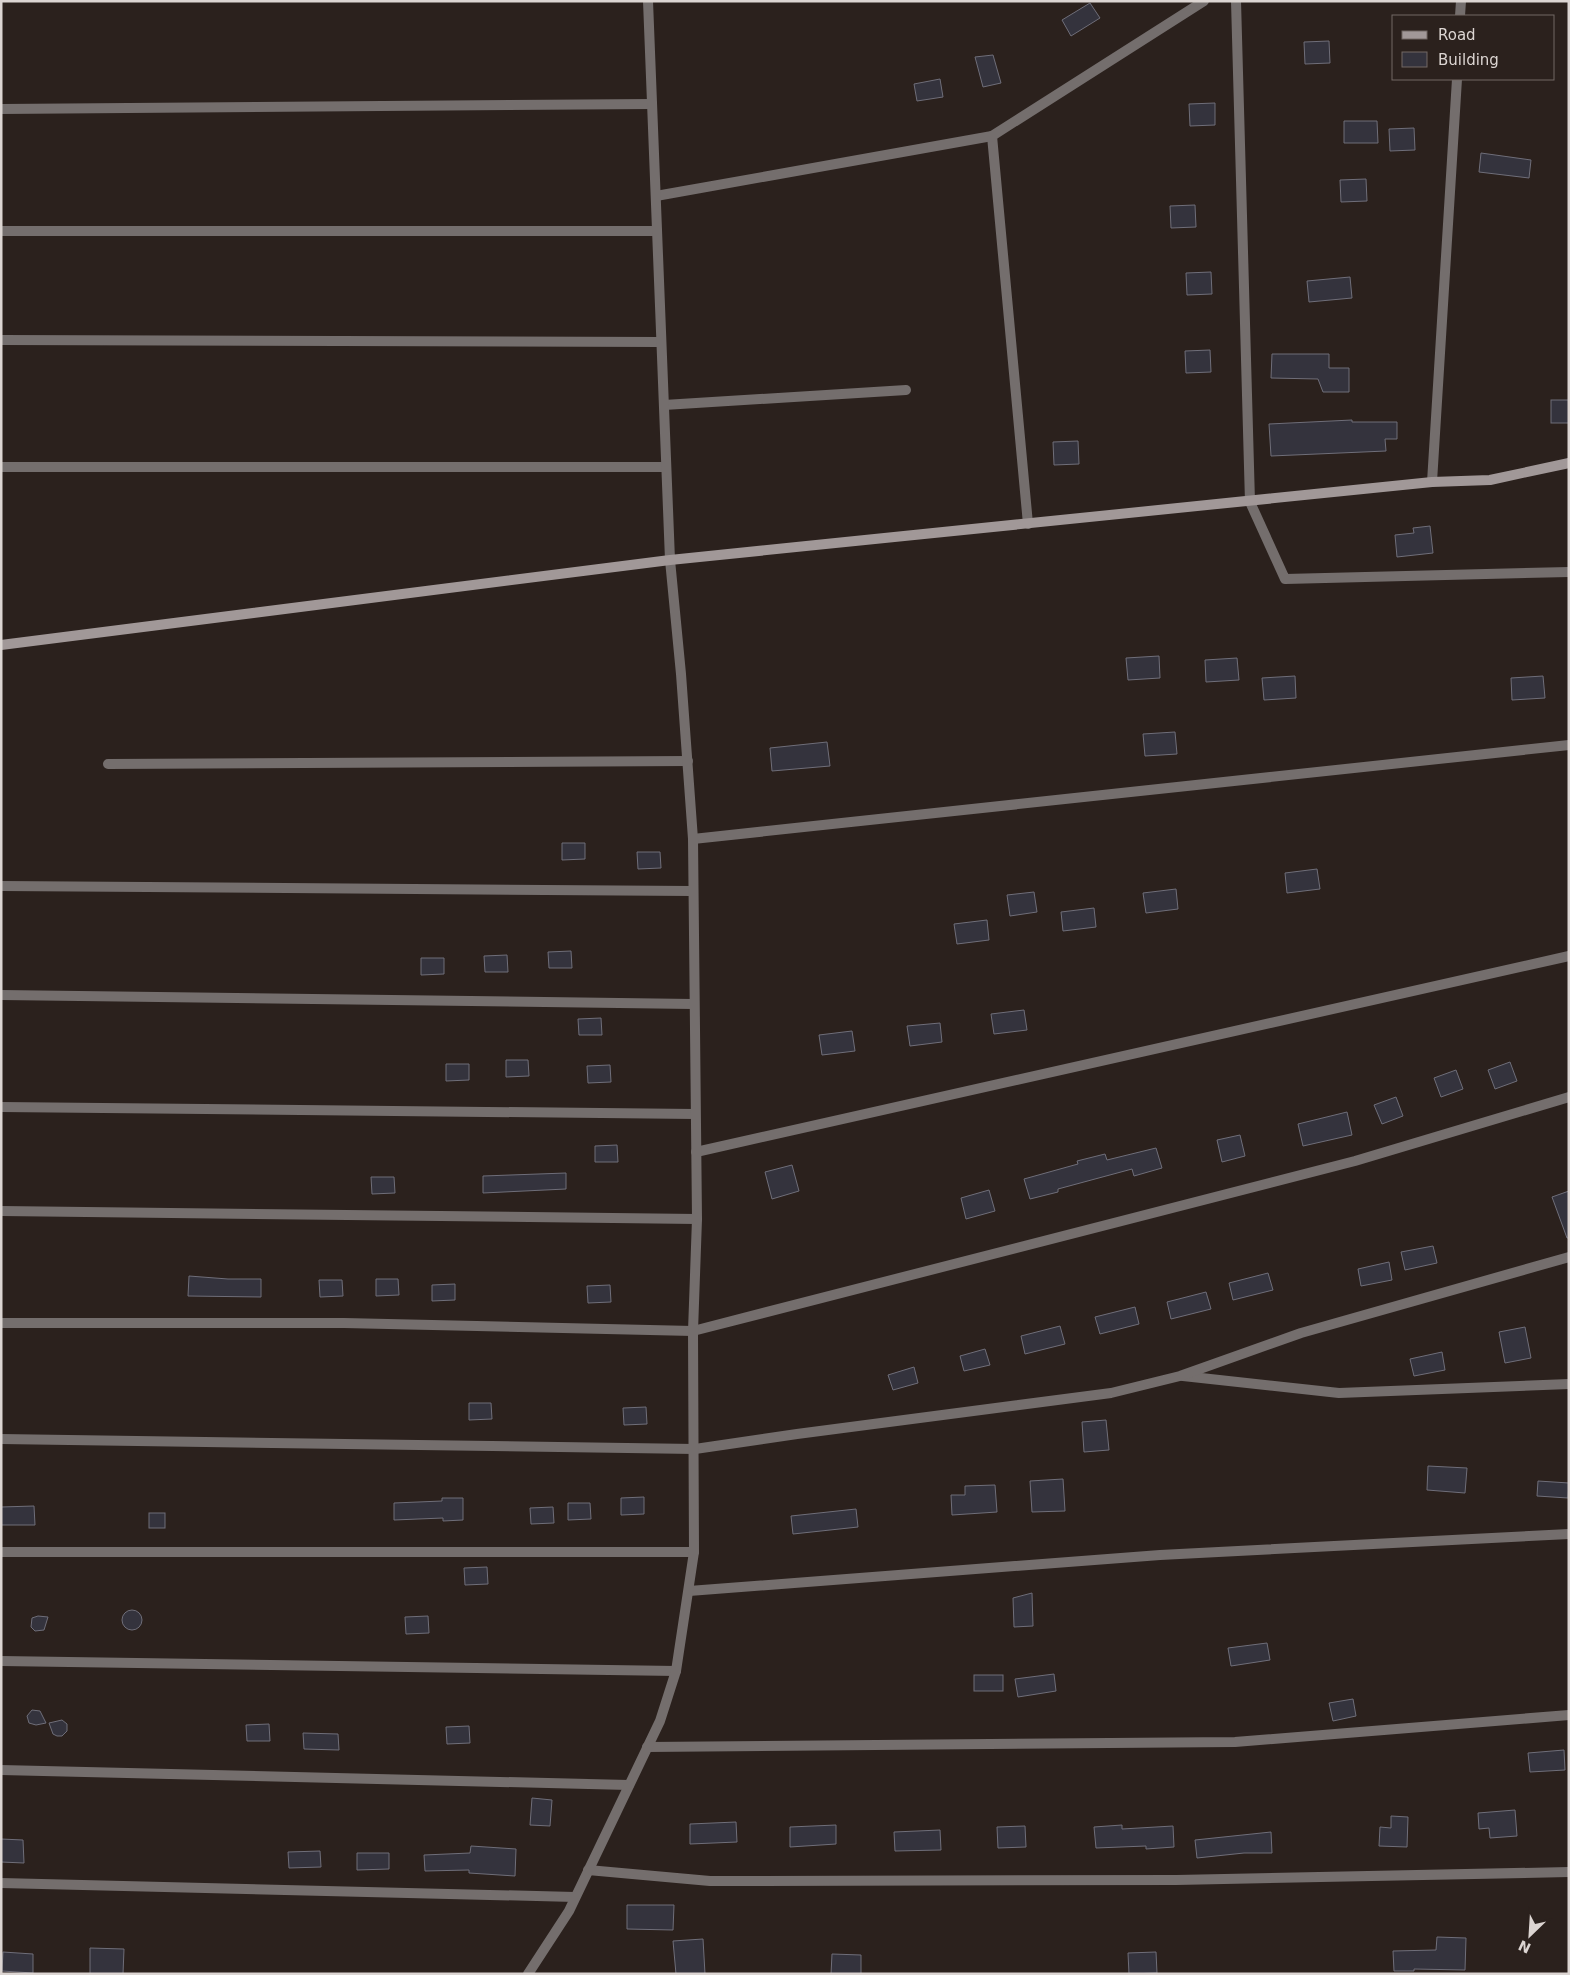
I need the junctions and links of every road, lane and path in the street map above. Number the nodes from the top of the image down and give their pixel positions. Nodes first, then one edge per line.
1 (648, 1) edge
2 (1204, 1) edge
3 (1236, 1) edge
4 (1461, 1) edge
5 (1460, 15) edge
6 (1458, 80) edge
7 (652, 104) junction
8 (1, 109) edge
9 (992, 136) junction
10 (656, 196) junction
11 (657, 231) junction
12 (1, 232) edge
13 (1, 340) edge
14 (661, 342) junction
15 (906, 390) dead end
16 (664, 405) junction
17 (1569, 462) edge
18 (1, 467) edge
19 (666, 467) junction
20 (1432, 482) junction
21 (1250, 502) junction
22 (1028, 524) junction
23 (670, 560) junction
24 (1569, 572) edge
25 (1, 645) edge
26 (1569, 746) edge
27 (688, 761) junction
28 (108, 764) dead end
29 (693, 839) junction
30 (1, 886) edge
31 (692, 892) junction
32 (1569, 956) edge
33 (1, 995) edge
34 (693, 1004) junction
35 (1569, 1097) edge
36 (1, 1107) edge
37 (695, 1114) junction
38 (696, 1152) junction
39 (1, 1211) edge
40 (697, 1219) junction
41 (1569, 1257) edge
42 (1, 1323) edge
43 (693, 1331) junction
44 (1180, 1376) junction
45 (1569, 1384) edge
46 (1, 1439) edge
47 (695, 1449) junction
48 (1569, 1534) edge
49 (1, 1552) edge
50 (694, 1552) junction
51 (689, 1591) junction
52 (1, 1661) edge
53 (676, 1672) junction
54 (1569, 1716) edge
55 (647, 1747) junction
56 (1, 1770) edge
57 (629, 1785) junction
58 (588, 1870) junction
59 (1569, 1872) edge
60 (1, 1883) edge
61 (576, 1897) junction
62 (528, 1974) edge

1 - 7 street
2 - 9 street
3 - 21 street
4 - 5 street
6 - 20 street
7 - 8 street
7 - 10 street
9 - 10 street
9 - 22 street
10 - 11 street
11 - 12 street
11 - 14 street
13 - 14 street
14 - 16 street
15 - 16 street
16 - 19 street
17 - 20 street
18 - 19 street
19 - 23 street
20 - 21 street
21 - 22 street
21 - 24 street
22 - 23 street
23 - 25 street
23 - 27 street
26 - 29 street
27 - 28 street
27 - 29 street
29 - 31 street
30 - 31 street
31 - 34 street
32 - 38 street
33 - 34 street
34 - 37 street
35 - 43 street
36 - 37 street
37 - 38 street
38 - 40 street
39 - 40 street
40 - 43 street
41 - 44 street
42 - 43 street
43 - 47 street
44 - 45 street
44 - 47 street
46 - 47 street
47 - 50 street
48 - 51 street
49 - 50 street
50 - 51 street
51 - 53 street
52 - 53 street
53 - 55 street
54 - 55 street
55 - 57 street
56 - 57 street
57 - 58 street
58 - 59 street
58 - 61 street
60 - 61 street
61 - 62 street

